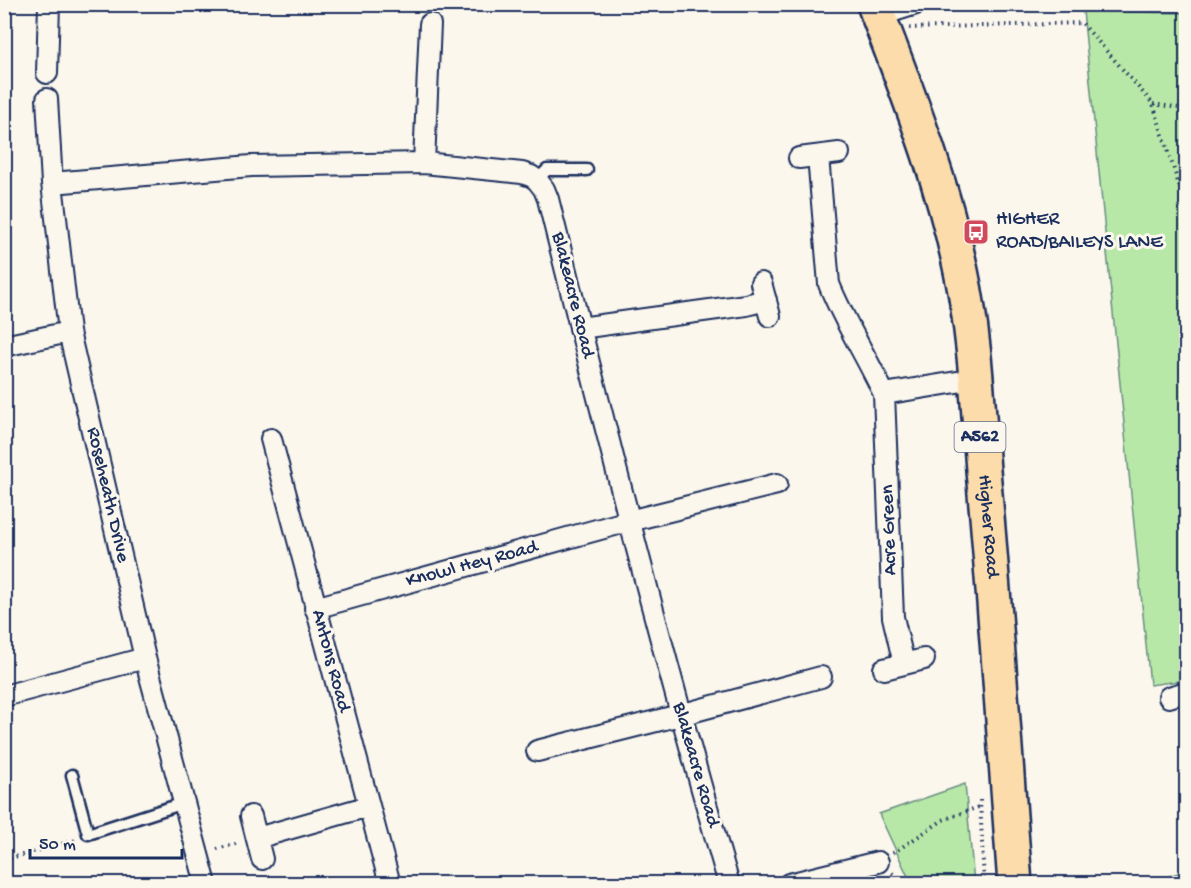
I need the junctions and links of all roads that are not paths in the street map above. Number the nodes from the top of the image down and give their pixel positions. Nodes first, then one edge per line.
1 (49, 4) edge
2 (916, 4) edge
3 (879, 16) edge
4 (430, 24) dead end
5 (47, 73) dead end
6 (48, 99) dead end
7 (839, 153) dead end
8 (424, 163) junction
9 (587, 170) dead end
10 (537, 180) junction
11 (52, 183) junction
12 (766, 300) dead end
13 (580, 328) junction
14 (69, 332) junction
15 (4, 346) edge
16 (975, 379) junction
17 (884, 394) junction
18 (271, 439) dead end
19 (777, 484) dead end
20 (628, 521) junction
21 (315, 608) junction
22 (145, 658) junction
23 (924, 659) dead end
24 (904, 664) junction
25 (884, 669) dead end
26 (821, 677) dead end
27 (4, 696) edge
28 (680, 715) junction
29 (537, 751) dead end
30 (72, 775) dead end
31 (184, 803) junction
32 (369, 806) junction
33 (251, 816) dead end
34 (256, 838) junction
35 (262, 859) dead end
36 (878, 862) road end
37 (206, 884) edge
38 (390, 884) edge
39 (729, 884) edge
40 (789, 884) edge
41 (1015, 884) edge

1 - 5 street
2 - 3 street
3 - 16 highway, Higher Road / A562
4 - 8 street
6 - 11 street, Roseheath Drive
7 - 17 street, Acre Green
8 - 10 street
8 - 11 street
9 - 10 lane
10 - 13 street, Blakeacre Road
11 - 14 street, Roseheath Drive
12 - 13 street
13 - 20 street, Blakeacre Road
14 - 15 street
14 - 22 street, Roseheath Drive
16 - 17 street
16 - 41 highway, Higher Road / A562
17 - 24 street, Acre Green
18 - 21 street, Antons Road
19 - 20 street, Knowl Hey Road
20 - 21 street, Knowl Hey Road
20 - 28 street, Blakeacre Road
21 - 32 street, Antons Road
22 - 27 street
22 - 31 street, Roseheath Drive
23 - 24 street
24 - 25 street
26 - 28 street
28 - 29 street
28 - 39 street, Blakeacre Road
30 - 31 lane
31 - 37 street, Roseheath Drive
32 - 34 street
32 - 38 street, Antons Road
33 - 34 street
34 - 35 street
36 - 40 street

